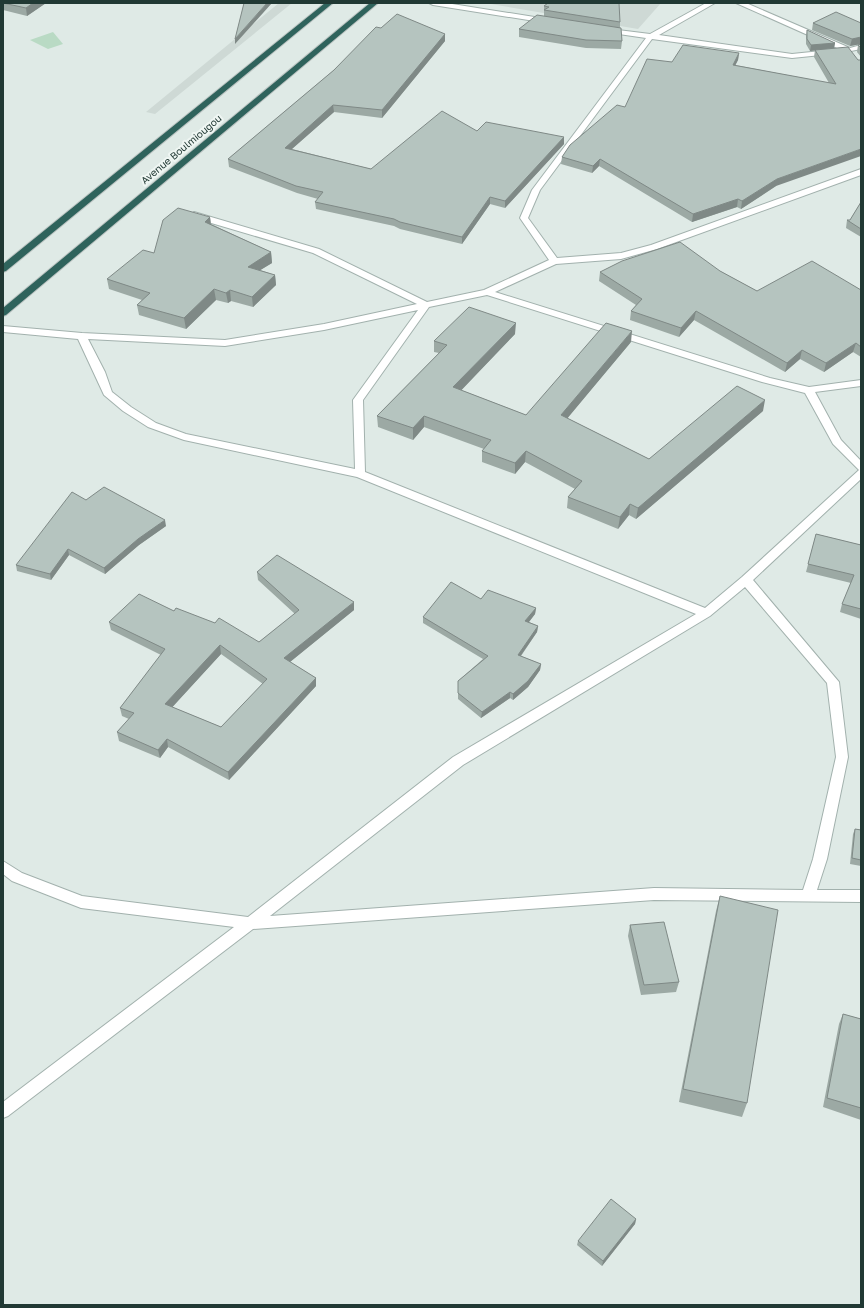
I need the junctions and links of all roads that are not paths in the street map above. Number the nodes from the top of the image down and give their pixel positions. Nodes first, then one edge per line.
1 (329, 3) edge
2 (374, 3) edge
3 (432, 3) edge
4 (711, 3) edge
5 (740, 3) edge
6 (556, 22) edge
7 (595, 28) edge
8 (650, 37) junction
9 (861, 47) edge
10 (851, 52) junction
11 (861, 172) edge
12 (182, 212) edge
13 (554, 261) junction
14 (3, 269) edge
15 (487, 292) junction
16 (426, 305) junction
17 (3, 313) edge
18 (3, 329) edge
19 (82, 336) junction
20 (861, 383) edge
21 (809, 390) junction
22 (861, 467) edge
23 (861, 473) edge
24 (360, 474) junction
25 (746, 580) junction
26 (706, 613) junction
27 (3, 867) edge
28 (808, 896) junction
29 (861, 896) edge
30 (250, 923) junction
31 (3, 1111) edge

1 - 14 highway, Avenue Boulmiougou
2 - 17 highway, Avenue Boulmiougou
3 - 6 street
4 - 8 street
5 - 10 street
7 - 8 street
8 - 10 street
8 - 13 street
9 - 10 street
11 - 13 street
12 - 16 street
13 - 15 street
15 - 16 street
15 - 21 street
16 - 19 street
16 - 24 street
18 - 19 street
19 - 24 street
20 - 21 street
21 - 22 street
23 - 25 street
24 - 26 street
25 - 26 street
25 - 28 street
26 - 30 street
27 - 30 street
28 - 29 street
28 - 30 street
30 - 31 street

